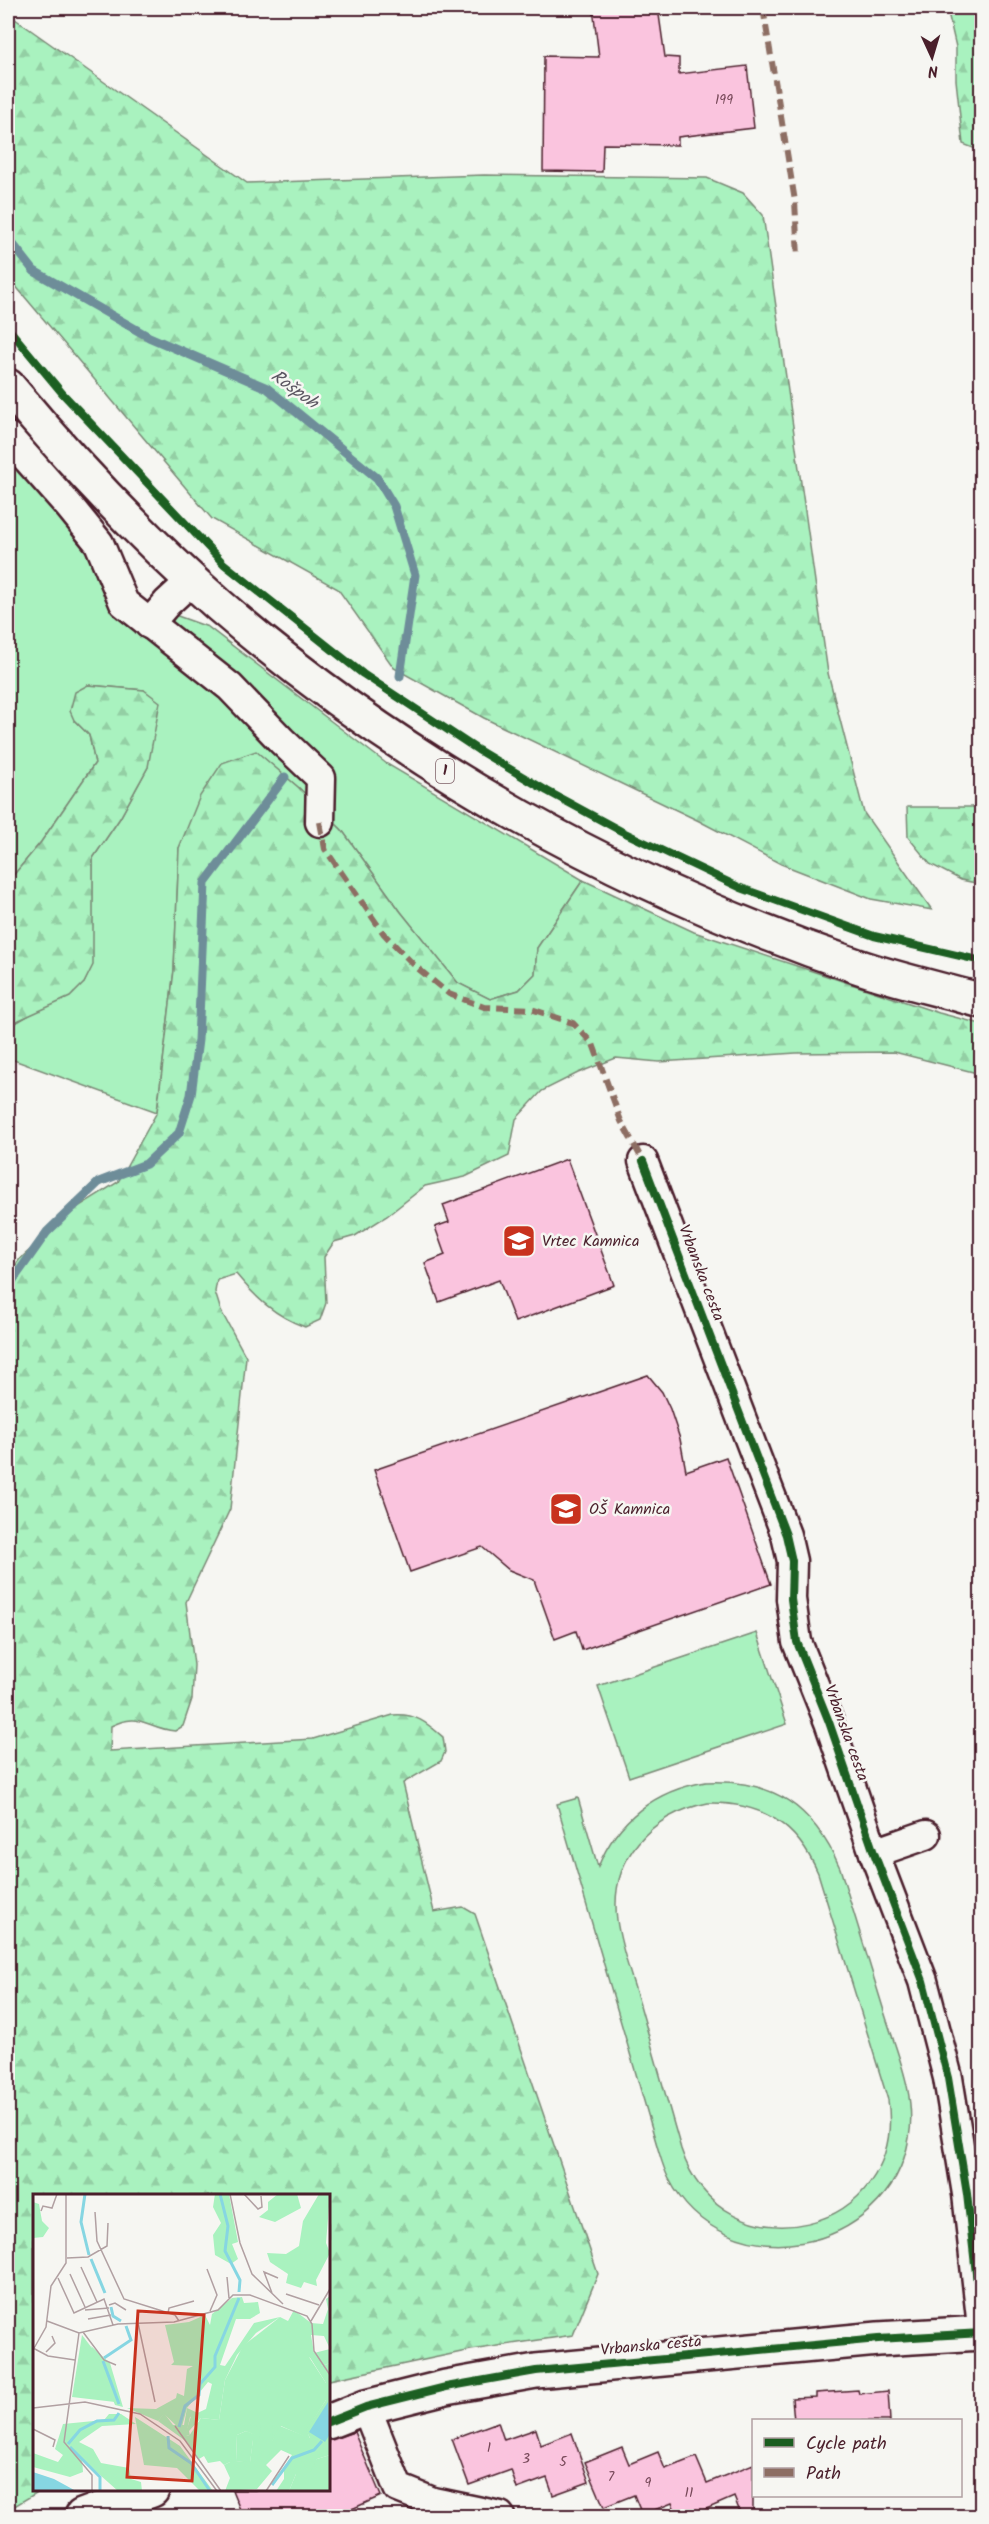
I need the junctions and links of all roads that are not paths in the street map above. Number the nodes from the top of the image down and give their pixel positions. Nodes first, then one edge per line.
1 (8, 386) edge
2 (8, 437) edge
3 (192, 580) junction
4 (149, 624) junction
5 (320, 822) dead end
6 (981, 1001) edge
7 (643, 1161) dead end
8 (926, 1835) dead end
9 (874, 1853) junction
10 (981, 2327) edge
11 (981, 2333) edge
12 (366, 2407) junction
13 (330, 2421) edge
14 (149, 2491) edge
15 (82, 2517) edge
16 (500, 2517) edge

1 - 3 main road, 1
2 - 4 street
3 - 4 street
3 - 6 main road, 1
4 - 5 street
7 - 9 street, Vrbanska cesta
8 - 9 street
9 - 10 street, Vrbanska cesta
11 - 12 main road, Vrbanska cesta
12 - 13 main road, Vrbanska cesta
12 - 16 street
14 - 15 main road

